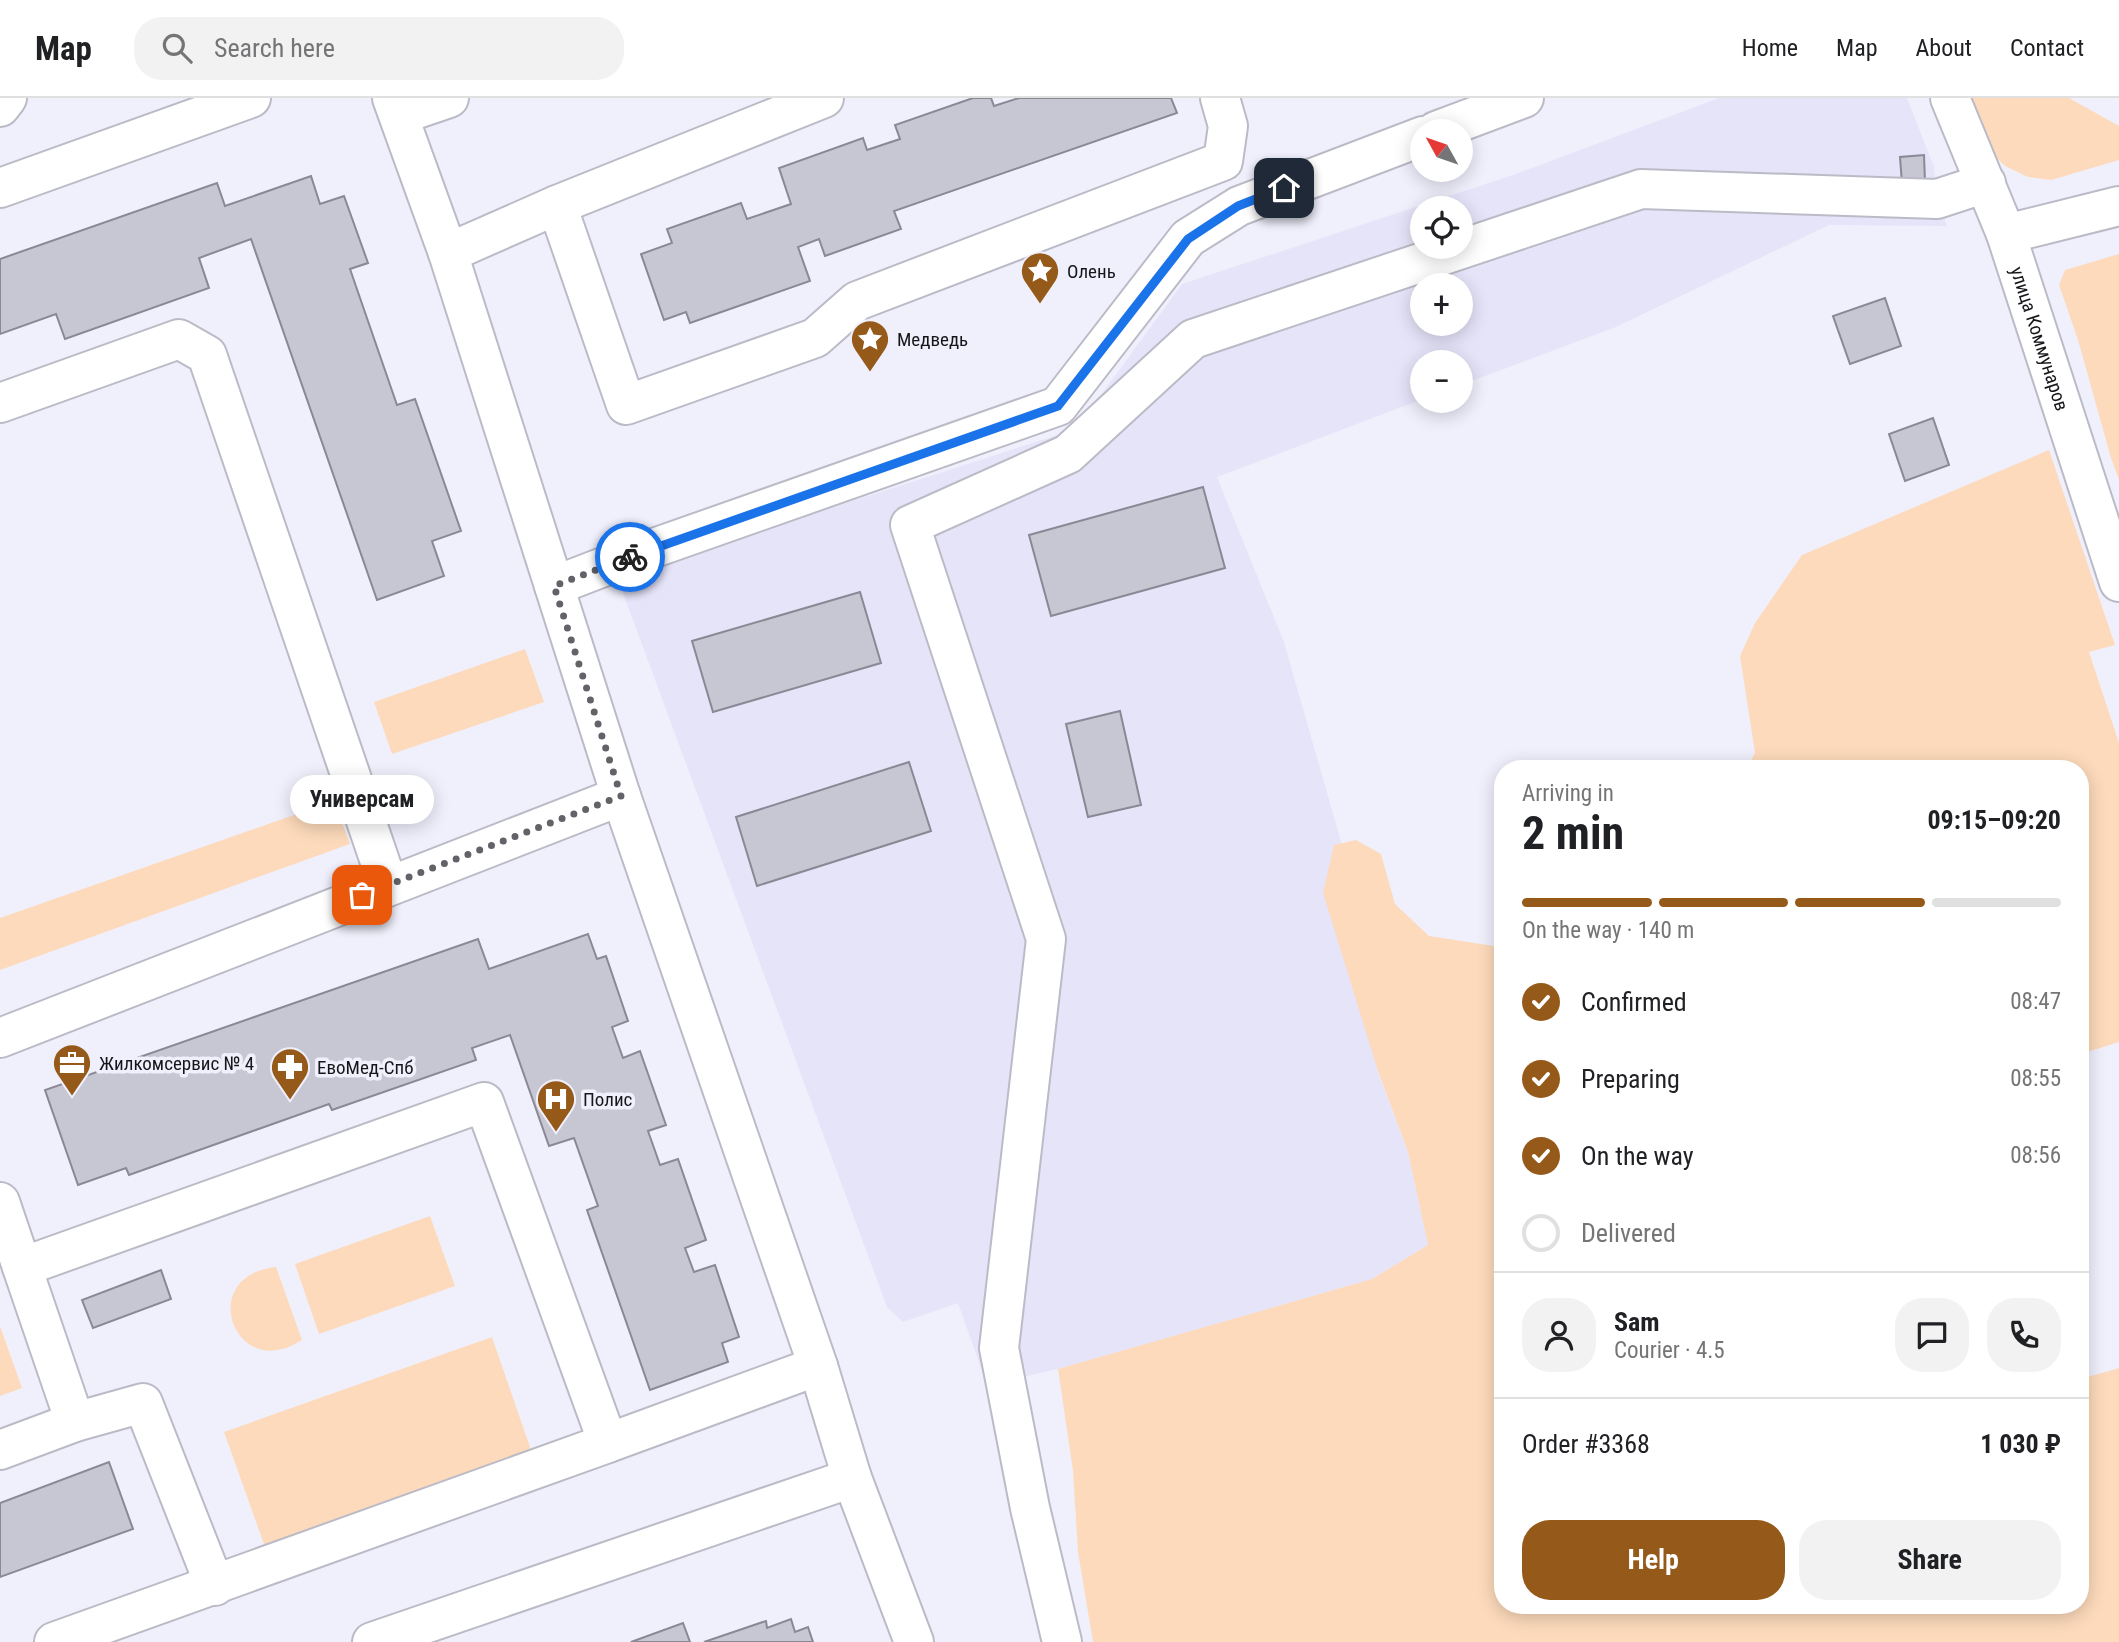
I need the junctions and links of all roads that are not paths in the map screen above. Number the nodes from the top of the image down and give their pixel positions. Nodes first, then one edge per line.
1 (7, 98) edge
2 (250, 98) edge
3 (449, 98) edge
4 (824, 98) edge
5 (1220, 98) edge
6 (1524, 98) edge
7 (1950, 98) edge
8 (0, 107) edge
9 (395, 107) edge
10 (1468, 119) edge
11 (1410, 141) edge
12 (1223, 161) junction
13 (1986, 183) junction
14 (0, 188) edge
15 (557, 205) junction
16 (1238, 206) junction
17 (2119, 206) edge
18 (2006, 234) junction
19 (448, 253) junction
20 (0, 403) edge
21 (2119, 582) edge
22 (554, 586) junction
23 (621, 796) junction
24 (388, 885) junction
25 (0, 1038) edge
26 (0, 1202) edge
27 (22, 1267) junction
28 (818, 1366) junction
29 (75, 1422) junction
30 (608, 1443) junction
31 (0, 1450) edge
32 (852, 1478) junction
33 (215, 1586) junction
34 (144, 1628) edge
35 (54, 1642) edge
36 (372, 1642) edge
37 (914, 1642) edge
38 (1062, 1642) edge

1 - 8 street
2 - 14 street
3 - 9 street
4 - 15 street
5 - 12 street
6 - 10 street
7 - 13 street, улица Коммунаров
9 - 19 street
11 - 16 street
12 - 15 street
12 - 16 street
13 - 18 street, улица Коммунаров
13 - 38 street
15 - 19 street
16 - 22 street
17 - 18 street
18 - 21 street, улица Коммунаров
19 - 22 street
20 - 24 street
22 - 23 street
23 - 24 street
23 - 28 street
24 - 25 street
26 - 27 street
27 - 29 street
27 - 30 street
28 - 30 street
28 - 32 street
29 - 31 street
29 - 33 street
30 - 33 street
32 - 36 street
32 - 37 street
33 - 34 street
34 - 35 street

